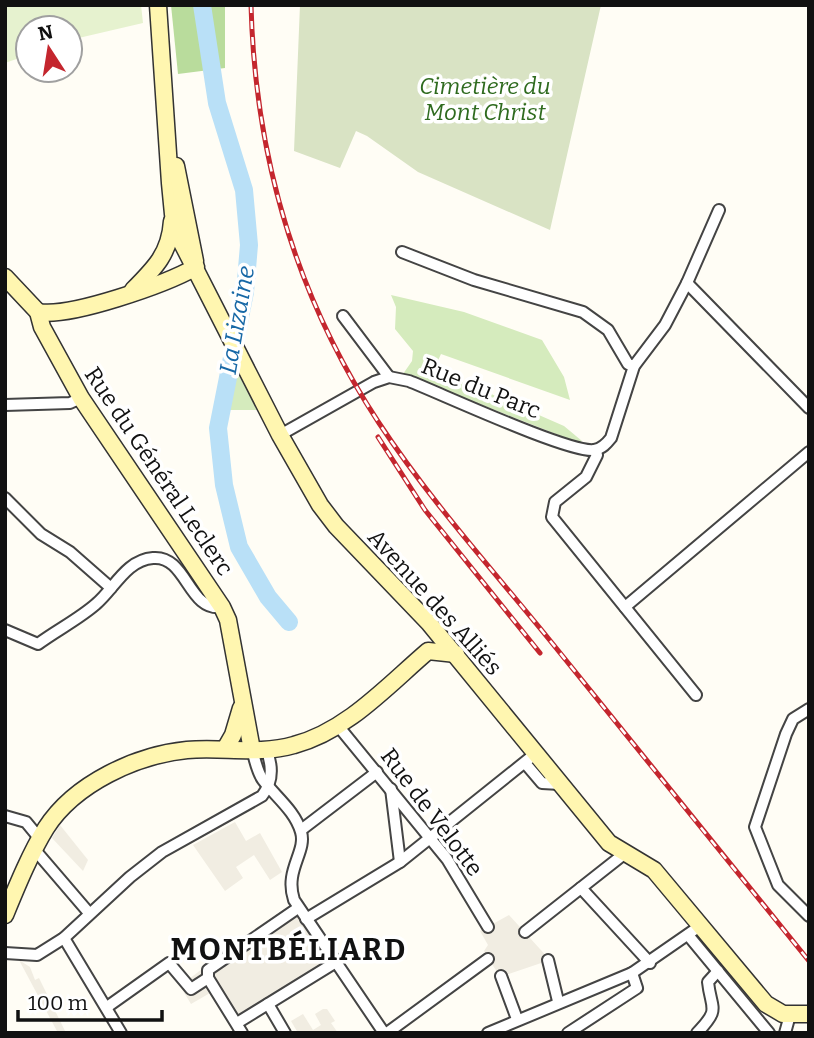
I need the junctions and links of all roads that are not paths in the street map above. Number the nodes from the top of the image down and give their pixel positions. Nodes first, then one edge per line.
1 (158, 5) edge
2 (168, 130) junction
3 (719, 210) dead end
4 (173, 214) junction
5 (402, 252) dead end
6 (162, 262) junction
7 (196, 267) junction
8 (5, 277) edge
9 (172, 281) junction
10 (687, 283) junction
11 (205, 290) junction
12 (132, 291) junction
13 (38, 312) junction
14 (343, 316) dead end
15 (634, 366) junction
16 (389, 377) junction
17 (81, 398) junction
18 (5, 405) edge
19 (809, 408) edge
20 (280, 435) junction
21 (595, 450) junction
22 (809, 452) edge
23 (5, 498) edge
24 (111, 588) junction
25 (222, 607) junction
26 (625, 607) junction
27 (429, 623) junction
28 (5, 630) edge
29 (428, 651) junction
30 (456, 654) junction
31 (696, 695) dead end
32 (242, 705) junction
33 (809, 709) edge
34 (339, 727) junction
35 (225, 749) junction
36 (259, 750) junction
37 (530, 759) junction
38 (377, 772) junction
39 (269, 786) junction
40 (391, 789) junction
41 (7, 817) edge
42 (301, 830) junction
43 (432, 839) junction
44 (38, 844) junction
45 (624, 854) junction
46 (400, 862) junction
47 (584, 892) junction
48 (298, 908) junction
49 (89, 913) junction
50 (5, 915) edge
51 (809, 916) edge
52 (306, 919) junction
53 (488, 927) dead end
54 (694, 930) junction
55 (525, 932) dead end
56 (64, 938) junction
57 (5, 953) edge
58 (488, 959) dead end
59 (548, 960) dead end
60 (336, 962) junction
61 (650, 963) junction
62 (718, 971) junction
63 (632, 973) junction
64 (501, 976) dead end
65 (208, 978) junction
66 (558, 1001) junction
67 (268, 1004) junction
68 (107, 1007) junction
69 (803, 1013) edge
70 (517, 1019) junction
71 (239, 1028) edge
72 (121, 1033) edge
73 (285, 1033) edge
74 (385, 1033) edge
75 (488, 1033) edge
76 (568, 1033) edge
77 (697, 1033) edge
78 (769, 1033) edge
79 (785, 1033) edge

1 - 2 main road
2 - 4 main road
2 - 7 main road
3 - 10 street
4 - 6 main road
4 - 7 main road
5 - 15 street
6 - 7 main road
6 - 12 main road
7 - 9 main road
7 - 11 main road, Avenue des Alliés
8 - 13 main road, Rue du Général Leclerc
9 - 11 main road
9 - 12 main road
10 - 15 street
10 - 19 street
11 - 20 main road, Avenue des Alliés
12 - 13 main road
13 - 17 main road, Rue du Général Leclerc
14 - 16 street
15 - 21 street
16 - 20 street, Rue du Parc
16 - 21 street, Rue du Parc
17 - 18 street
17 - 25 main road, Rue du Général Leclerc
20 - 27 main road, Avenue des Alliés
21 - 26 street
22 - 26 street
23 - 24 street
24 - 25 street
24 - 28 street
25 - 32 main road, Rue du Général Leclerc
26 - 31 street
27 - 29 main road
27 - 30 main road, Avenue des Alliés
29 - 30 main road
29 - 34 main road
30 - 37 main road, Avenue des Alliés
32 - 35 main road, Rue du Général Leclerc
32 - 36 main road, Rue du Général Leclerc
33 - 51 street
34 - 36 main road
34 - 38 street, Rue de Velotte
35 - 36 main road
35 - 44 main road
36 - 39 street, Rue du Général Leclerc
37 - 43 street
37 - 45 main road, Avenue des Alliés
38 - 40 street, Rue de Velotte
38 - 42 street
39 - 42 street, Rue du Général Leclerc
39 - 49 street
40 - 43 street, Rue de Velotte
40 - 46 street
41 - 44 street
42 - 48 street
43 - 46 street
43 - 53 street, Rue de Velotte
44 - 49 street
44 - 50 main road
45 - 47 street
45 - 54 main road, Avenue des Alliés
46 - 52 street
47 - 55 street
47 - 61 street
48 - 52 street
48 - 65 street
49 - 56 street
52 - 60 street
54 - 61 street
54 - 62 street
54 - 69 main road, Avenue des Alliés
56 - 57 street
56 - 68 street
58 - 74 street
59 - 66 street
60 - 67 street
60 - 74 street
61 - 63 street
62 - 77 street
62 - 78 street
63 - 66 street
63 - 76 street
64 - 70 street
65 - 68 street
65 - 71 street
66 - 70 street
67 - 71 street
67 - 73 street
68 - 72 street
69 - 79 street
70 - 75 street

